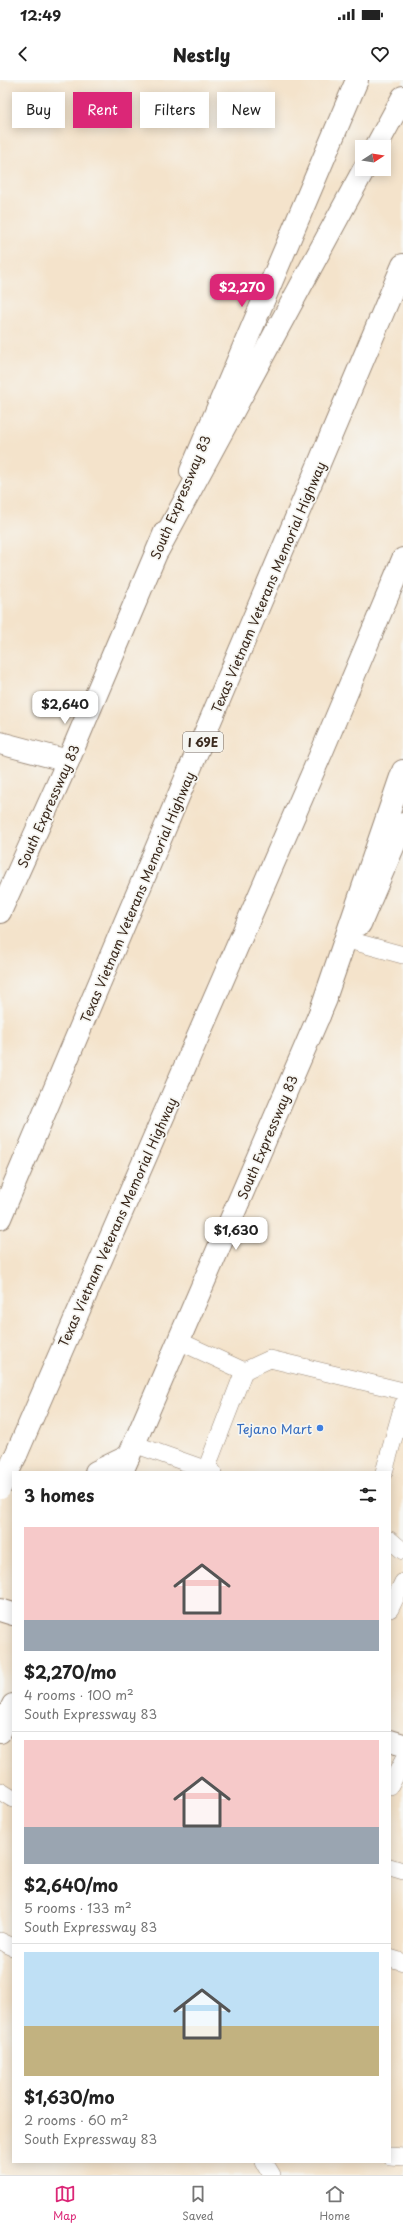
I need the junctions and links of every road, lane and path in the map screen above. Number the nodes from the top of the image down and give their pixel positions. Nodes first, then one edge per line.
1 (357, 80) edge
2 (403, 98) edge
3 (380, 140) edge
4 (360, 176) edge
5 (403, 265) edge
6 (158, 550) junction
7 (403, 559) edge
8 (0, 743) edge
9 (68, 762) junction
10 (403, 771) edge
11 (403, 824) edge
12 (0, 912) edge
13 (352, 941) junction
14 (403, 955) edge
15 (319, 1016) junction
16 (0, 1218) edge
17 (178, 1341) junction
18 (244, 1371) junction
19 (403, 1392) edge
20 (403, 1405) edge
21 (128, 1457) edge
22 (98, 1471) edge
23 (208, 1471) edge
24 (384, 1471) edge
25 (0, 1483) edge
26 (12, 1487) edge
27 (0, 1488) edge
28 (391, 1541) edge
29 (403, 1551) edge
30 (403, 1582) edge
31 (391, 1607) edge
32 (0, 1610) edge
33 (12, 1614) edge
34 (12, 1707) edge
35 (0, 1732) edge
36 (391, 1741) edge
37 (403, 1745) edge
38 (403, 1761) edge
39 (391, 1784) edge
40 (0, 1791) edge
41 (12, 1798) edge
42 (391, 1867) edge
43 (403, 1871) edge
44 (0, 1941) edge
45 (12, 1947) edge
46 (391, 1958) edge
47 (403, 1962) edge
48 (391, 2156) edge
49 (403, 2157) edge
50 (265, 2163) edge
51 (272, 2175) edge

1 - 6 main road, South Expressway 83
2 - 3 main road
4 - 6 main road
5 - 16 main road, Texas Vietnam Veterans Memorial Highway / I 69E
6 - 9 main road, South Expressway 83
7 - 27 main road, Texas Vietnam Veterans Memorial Highway, bridge
8 - 9 main road
9 - 12 main road, South Expressway 83
10 - 15 main road
11 - 13 main road, South Expressway 83
13 - 14 lane
13 - 15 main road, South Expressway 83
15 - 17 main road, South Expressway 83
17 - 18 lane
17 - 21 main road, South Expressway 83
18 - 19 lane
18 - 23 lane
20 - 24 lane
21 - 22 main road
21 - 23 lane
25 - 26 main road
28 - 29 lane
30 - 31 lane
32 - 33 main road
34 - 35 main road
36 - 37 main road
38 - 39 lane
40 - 41 lane
42 - 43 lane
44 - 45 lane
46 - 47 lane
48 - 49 lane
50 - 51 lane

